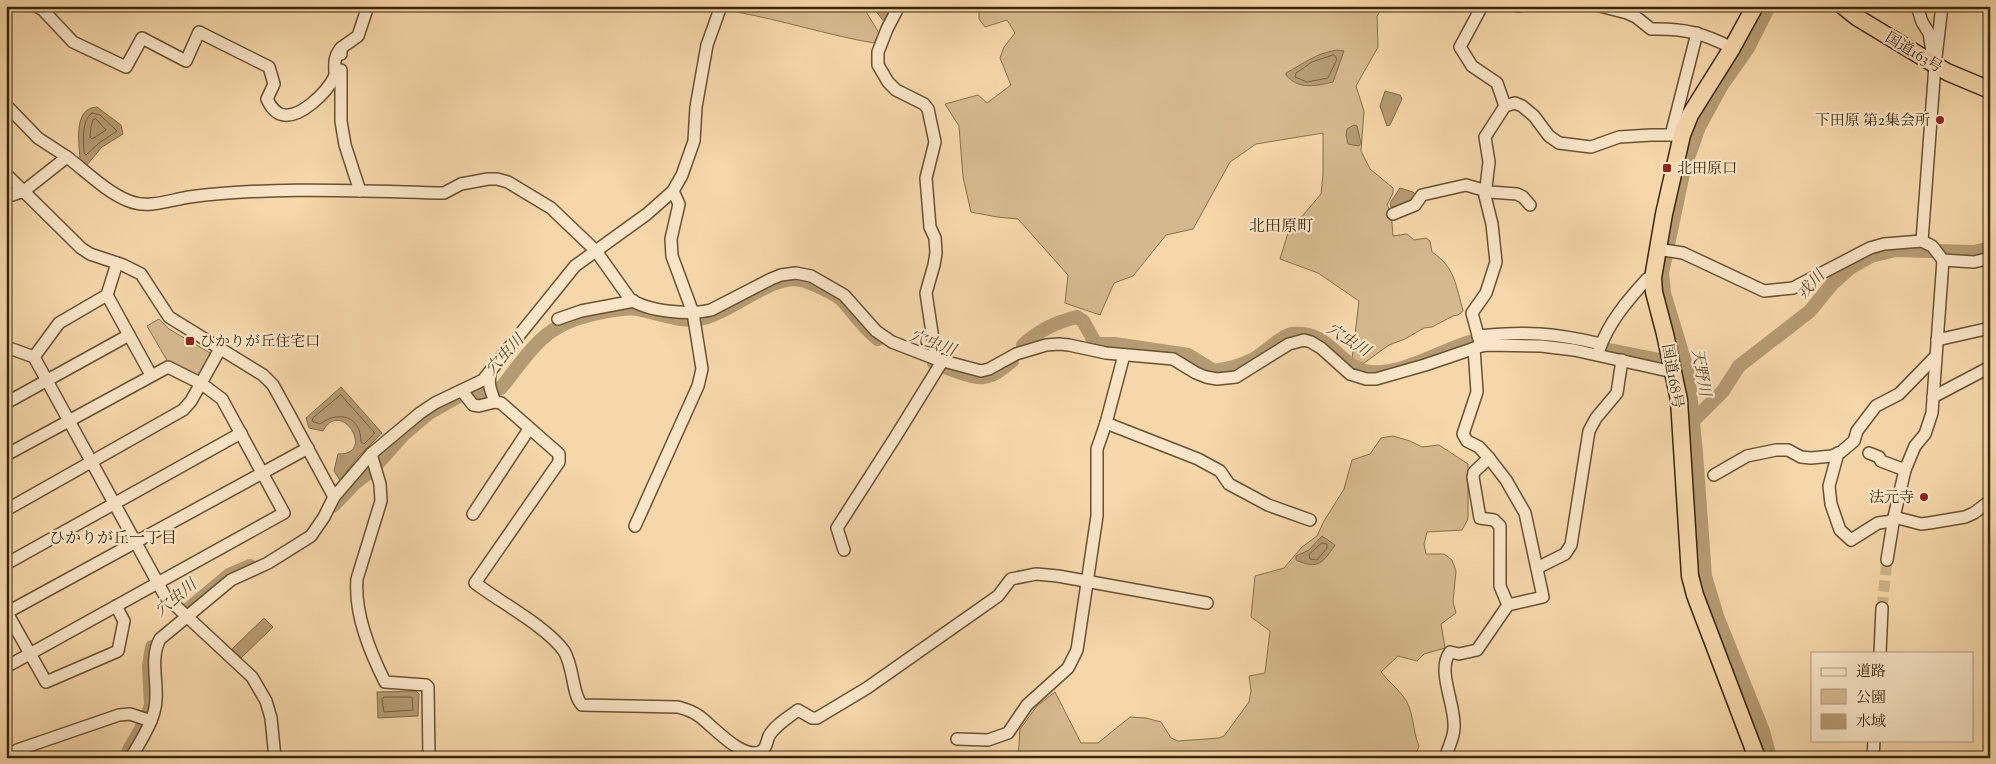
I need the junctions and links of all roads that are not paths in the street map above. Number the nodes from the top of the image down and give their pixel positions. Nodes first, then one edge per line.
1 (36, 6) edge
2 (368, 6) edge
3 (721, 6) edge
4 (898, 6) edge
5 (1482, 6) edge
6 (1600, 6) edge
7 (1755, 6) edge
8 (1843, 6) edge
9 (1917, 6) edge
10 (1942, 6) edge
11 (1697, 33) junction
12 (341, 48) junction
13 (1732, 48) junction
14 (1935, 59) junction
15 (1990, 90) edge
16 (6, 105) edge
17 (1504, 106) junction
18 (1677, 135) junction
19 (67, 157) junction
20 (6, 174) edge
21 (24, 191) junction
22 (360, 191) junction
23 (673, 191) junction
24 (1485, 191) junction
25 (6, 197) edge
26 (1530, 205) dead end
27 (1393, 214) dead end
28 (1927, 243) junction
29 (1658, 249) junction
30 (596, 251) junction
31 (1990, 258) edge
32 (1943, 260) junction
33 (117, 263) junction
34 (1653, 278) junction
35 (106, 295) junction
36 (634, 301) junction
37 (693, 313) junction
38 (558, 319) dead end
39 (1990, 328) edge
40 (129, 335) junction
41 (1937, 340) junction
42 (1477, 343) junction
43 (220, 349) junction
44 (1599, 349) junction
45 (6, 352) edge
46 (1124, 355) junction
47 (34, 357) junction
48 (1936, 357) junction
49 (939, 360) junction
50 (1622, 360) junction
51 (1990, 367) edge
52 (1673, 372) junction
53 (490, 374) junction
54 (152, 375) junction
55 (46, 381) junction
56 (202, 384) junction
57 (462, 391) junction
58 (1933, 397) junction
59 (495, 402) junction
60 (6, 403) edge
61 (68, 421) junction
62 (1106, 423) junction
63 (529, 429) junction
64 (241, 433) junction
65 (308, 448) junction
66 (1838, 453) junction
67 (1869, 453) dead end
68 (6, 454) edge
69 (372, 454) junction
70 (1490, 458) junction
71 (91, 462) junction
72 (1905, 470) junction
73 (262, 473) junction
74 (1714, 475) dead end
75 (334, 498) junction
76 (1990, 502) edge
77 (114, 504) junction
78 (6, 510) edge
79 (473, 514) dead end
80 (1893, 519) junction
81 (1310, 520) dead end
82 (636, 526) dead end
83 (136, 542) junction
84 (844, 550) dead end
85 (1886, 560) tunnel mouth
86 (6, 564) edge
87 (1537, 568) junction
88 (1086, 582) junction
89 (158, 583) junction
90 (1207, 603) dead end
91 (1508, 605) junction
92 (116, 606) junction
93 (1882, 608) tunnel mouth
94 (7, 612) edge
95 (187, 617) junction
96 (1880, 652) edge
97 (30, 653) junction
98 (6, 666) edge
99 (151, 721) junction
100 (957, 739) dead end
101 (1874, 742) edge
102 (19, 758) edge
103 (131, 758) edge
104 (275, 758) edge
105 (429, 758) edge
106 (1445, 758) edge
107 (1757, 758) edge
108 (1873, 758) edge

1 - 12 street
2 - 12 street
3 - 23 street
4 - 49 street
5 - 17 street
6 - 11 street
7 - 13 highway, 国道168号
8 - 14 highway, 国道163号
9 - 14 street
10 - 14 street
11 - 13 street
11 - 18 street
12 - 22 street
13 - 18 highway, 国道168号
14 - 15 highway, 国道163号
14 - 28 street
16 - 19 street
17 - 18 street
17 - 24 street
18 - 29 highway, 国道168号
19 - 21 street
19 - 22 street
20 - 21 street
21 - 25 street
21 - 33 street
22 - 30 street
23 - 30 street
23 - 37 street
24 - 26 street
24 - 27 street
24 - 42 street
28 - 29 street
28 - 32 street
29 - 34 highway, 国道168号
30 - 36 street
30 - 53 street
31 - 32 street
32 - 41 street
33 - 35 street
33 - 43 street
34 - 44 street
34 - 52 highway, 国道168号
35 - 40 street
35 - 47 street
36 - 37 street
36 - 38 street
37 - 49 street
37 - 82 street
39 - 41 street
40 - 54 street
40 - 55 street
41 - 48 street
42 - 44 street
42 - 46 street
42 - 70 street
43 - 56 street
43 - 65 street
44 - 50 street
45 - 47 street
46 - 49 street
46 - 62 street
47 - 55 street
48 - 58 street
48 - 66 street
49 - 84 street
50 - 52 street
50 - 87 street
51 - 58 street
52 - 107 highway, 国道168号
53 - 57 street
53 - 59 street
54 - 56 street
54 - 61 street
55 - 60 street
55 - 61 street
56 - 64 street
56 - 71 street
57 - 59 street
57 - 69 street
58 - 72 street
59 - 63 street
61 - 68 street
61 - 71 street
62 - 81 street
62 - 88 street
63 - 79 street
63 - 88 street
64 - 73 street
64 - 77 street
65 - 73 street
65 - 75 street
66 - 74 street
66 - 80 street
67 - 72 street
69 - 75 street
69 - 105 street
70 - 87 street
70 - 91 street
71 - 77 street
71 - 78 street
72 - 80 street
73 - 83 street
73 - 89 street
75 - 95 street
76 - 80 street
77 - 83 street
77 - 86 street
80 - 85 street
83 - 89 street
83 - 94 street
87 - 91 street
88 - 90 street
88 - 100 street
89 - 92 street
89 - 95 street
91 - 106 street
92 - 97 street
92 - 97 street
93 - 96 street
94 - 97 street
95 - 99 street
95 - 104 street
97 - 98 street
99 - 102 street
99 - 103 street
101 - 108 street

